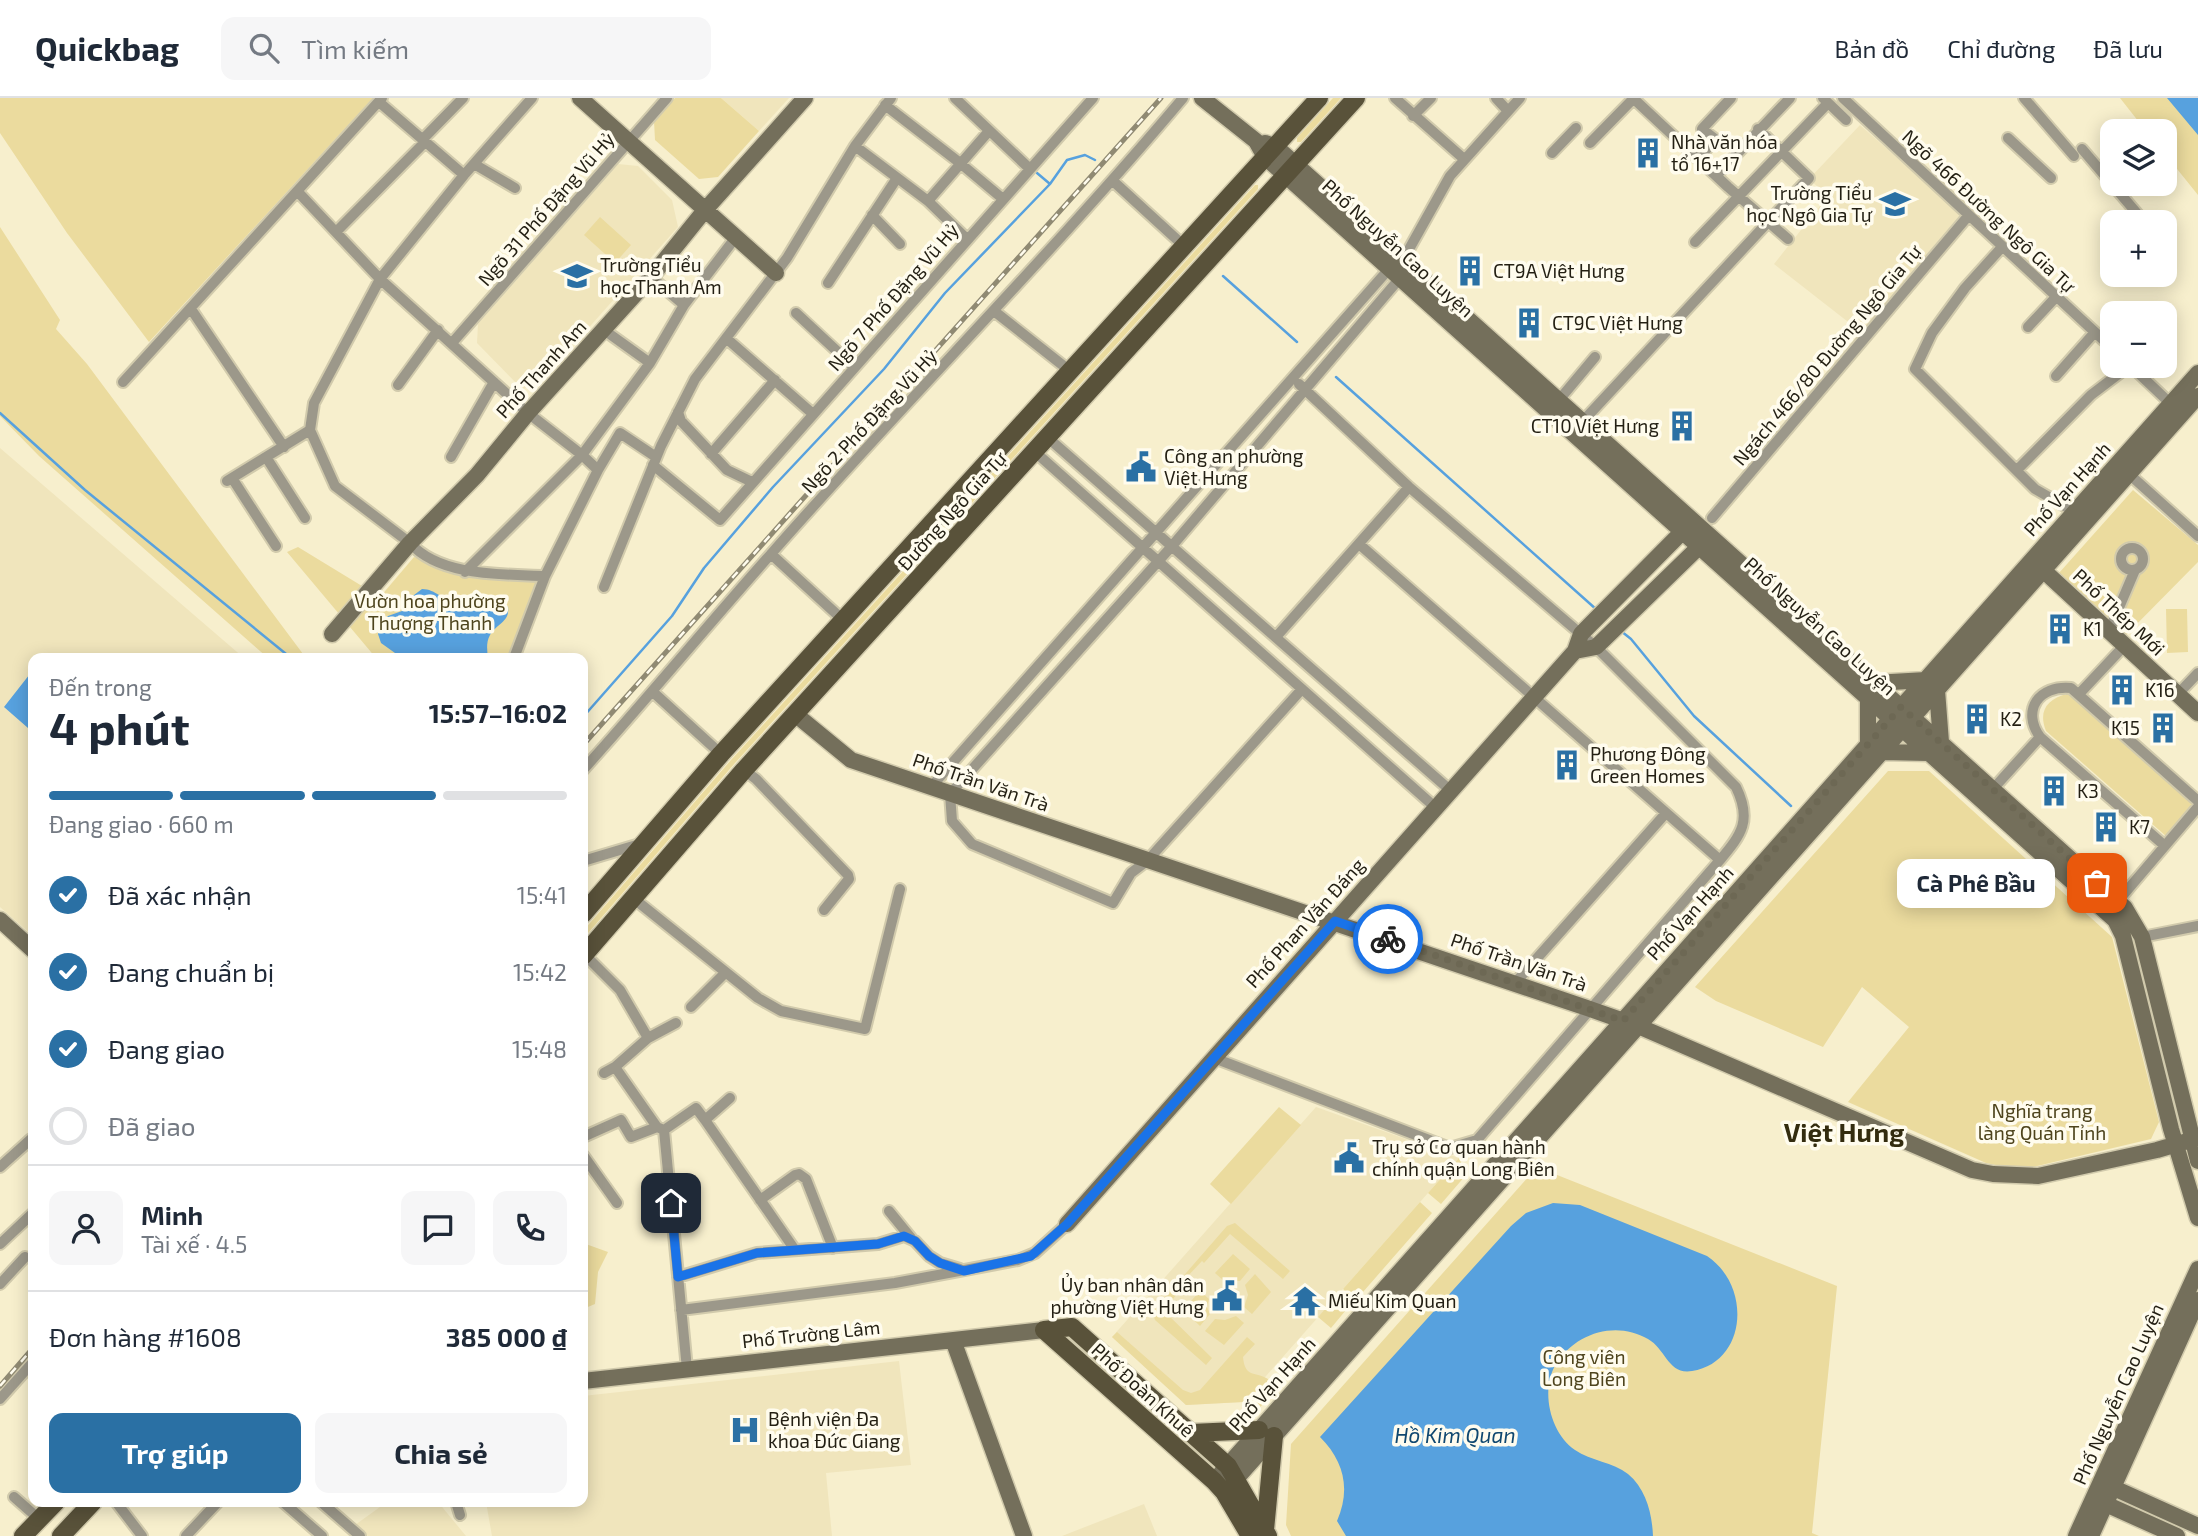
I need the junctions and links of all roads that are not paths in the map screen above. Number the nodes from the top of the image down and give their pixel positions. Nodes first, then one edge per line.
1 (463, 98) edge
2 (532, 98) edge
3 (580, 98) edge
4 (667, 98) edge
5 (805, 98) edge
6 (955, 98) edge
7 (1093, 98) edge
8 (1183, 98) edge
9 (1202, 98) edge
10 (1319, 98) edge
11 (1356, 98) edge
12 (1395, 98) edge
13 (1431, 98) edge
14 (1496, 98) edge
15 (1520, 98) edge
16 (1634, 98) edge
17 (1731, 98) edge
18 (1790, 98) edge
19 (1843, 98) edge
20 (2024, 98) edge
21 (381, 100) edge
22 (1825, 101) edge
23 (888, 102) edge
24 (1508, 111) junction
25 (1413, 117) junction
26 (1846, 120) dead end
27 (1576, 128) dead end
28 (1758, 129) junction
29 (989, 131) junction
30 (2008, 138) dead end
31 (1715, 139) junction
32 (424, 140) junction
33 (628, 141) junction
34 (1590, 143) dead end
35 (855, 146) junction
36 (1724, 147) dead end
37 (1270, 151) junction
38 (1782, 152) junction
39 (1552, 153) dead end
40 (1699, 158) junction
41 (1464, 159) junction
42 (960, 163) junction
43 (474, 164) junction
44 (1030, 169) junction
45 (1290, 170) junction
46 (464, 175) junction
47 (1717, 175) junction
48 (897, 178) junction
49 (2051, 178) dead end
50 (1113, 181) junction
51 (515, 188) dead end
52 (298, 192) junction
53 (1738, 195) junction
54 (1003, 199) junction
55 (928, 201) junction
56 (705, 210) junction
57 (2133, 210) edge
58 (872, 215) junction
59 (1969, 215) junction
60 (1768, 222) junction
61 (337, 231) junction
62 (736, 237) junction
63 (967, 239) junction
64 (1788, 239) dead end
65 (1695, 242) dead end
66 (900, 244) dead end
67 (1184, 246) junction
68 (2002, 247) junction
69 (1397, 269) junction
70 (776, 273) junction
71 (651, 277) junction
72 (380, 279) junction
73 (828, 283) dead end
74 (2056, 297) junction
75 (684, 305) junction
76 (191, 309) junction
77 (994, 311) junction
78 (796, 313) dead end
79 (2028, 327) dead end
80 (438, 330) junction
81 (604, 330) junction
82 (2095, 331) junction
83 (2100, 336) edge
84 (726, 338) junction
85 (452, 343) junction
86 (1595, 357) dead end
87 (650, 363) junction
88 (854, 367) junction
89 (1070, 372) junction
90 (2198, 373) edge
91 (2056, 376) dead end
92 (1292, 378) junction
93 (2114, 378) edge
94 (2143, 378) edge
95 (775, 380) junction
96 (123, 382) dead end
97 (494, 382) junction
98 (398, 385) dead end
99 (1304, 389) junction
100 (2198, 396) edge
101 (1559, 400) junction
102 (2171, 404) junction
103 (678, 412) junction
104 (528, 413) junction
105 (813, 414) junction
106 (1583, 421) junction
107 (310, 430) junction
108 (1047, 437) junction
109 (284, 447) junction
110 (1034, 451) junction
111 (711, 454) junction
112 (582, 455) junction
113 (266, 457) junction
114 (451, 457) dead end
115 (655, 461) junction
116 (598, 470) junction
117 (2017, 470) junction
118 (2129, 474) junction
119 (752, 482) junction
120 (1409, 487) junction
121 (1109, 491) junction
122 (1096, 507) junction
123 (2075, 512) junction
124 (305, 518) dead end
125 (1712, 518) junction
126 (1688, 526) junction
127 (1155, 531) junction
128 (2198, 536) edge
129 (1704, 541) junction
130 (411, 543) junction
131 (1359, 544) junction
132 (276, 546) dead end
133 (1172, 546) junction
134 (1142, 547) junction
135 (771, 554) junction
136 (1158, 561) junction
137 (2043, 570) junction
138 (2135, 570) dead end
139 (465, 572) junction
140 (545, 576) junction
141 (604, 587) dead end
142 (844, 620) junction
143 (2109, 631) junction
144 (332, 634) dead end
145 (1581, 634) junction
146 (1276, 637) junction
147 (2125, 645) junction
148 (1596, 646) junction
149 (1575, 651) junction
150 (516, 653) edge
151 (2198, 673) edge
152 (1931, 685) junction
153 (1302, 689) junction
154 (1871, 691) junction
155 (653, 692) junction
156 (2079, 694) junction
157 (2178, 694) junction
158 (1535, 696) junction
159 (795, 713) junction
160 (2198, 713) edge
161 (1902, 718) junction
162 (2040, 737) junction
163 (1875, 748) junction
164 (1935, 748) junction
165 (721, 754) junction
166 (588, 764) edge
167 (744, 770) junction
168 (931, 787) junction
169 (1993, 789) junction
170 (1451, 791) junction
171 (950, 794) junction
172 (2198, 801) edge
173 (2198, 807) edge
174 (1436, 808) junction
175 (1666, 813) junction
176 (644, 842) junction
177 (2165, 846) junction
178 (588, 859) edge
179 (1148, 860) junction
180 (1720, 860) junction
181 (900, 889) dead end
182 (633, 898) junction
183 (2118, 901) junction
184 (588, 908) edge
185 (824, 910) dead end
186 (0, 920) edge
187 (1335, 921) junction
188 (2198, 926) edge
189 (2142, 937) junction
190 (28, 945) edge
191 (588, 949) edge
192 (588, 960) edge
193 (725, 973) junction
194 (1515, 983) junction
195 (691, 1007) dead end
196 (1590, 1009) junction
197 (676, 1023) dead end
198 (1630, 1023) junction
199 (648, 1038) junction
200 (1214, 1058) junction
201 (730, 1098) dead end
202 (705, 1120) junction
203 (660, 1128) junction
204 (588, 1135) edge
205 (2189, 1141) edge
206 (28, 1142) edge
207 (2198, 1161) edge
208 (588, 1163) edge
209 (0, 1167) edge
210 (760, 1200) junction
211 (617, 1203) dead end
212 (889, 1211) dead end
213 (28, 1218) edge
214 (2198, 1218) edge
215 (1067, 1224) joint
216 (911, 1238) junction
217 (0, 1244) edge
218 (833, 1248) junction
219 (795, 1250) junction
220 (25, 1258) dead end
221 (2198, 1269) edge
222 (964, 1271) junction
223 (678, 1277) junction
224 (0, 1284) edge
225 (2198, 1300) edge
226 (681, 1310) junction
227 (1044, 1330) junction
228 (953, 1340) junction
229 (28, 1368) edge
230 (687, 1369) junction
231 (588, 1380) edge
232 (0, 1399) edge
233 (1191, 1433) junction
234 (1267, 1433) junction
235 (1226, 1479) junction
236 (2107, 1485) junction
237 (14, 1497) dead end
238 (2100, 1501) junction
239 (51, 1507) edge
240 (88, 1507) edge
241 (120, 1507) edge
242 (213, 1507) edge
243 (289, 1507) edge
244 (327, 1507) edge
245 (458, 1507) edge
246 (460, 1515) dead end
247 (39, 1519) junction
248 (2198, 1527) edge
249 (1261, 1534) edge
250 (23, 1536) edge
251 (61, 1536) edge
252 (142, 1536) edge
253 (187, 1536) edge
254 (322, 1536) edge
255 (360, 1536) edge
256 (1024, 1536) edge
257 (2076, 1536) edge
258 (2091, 1536) edge
259 (2176, 1536) edge

1 - 32 street
2 - 43 street
3 - 33 street
4 - 33 street, Ngõ 31 Phố Đặng Vũ Hỷ
5 - 56 street, Phố Thanh Am
6 - 29 street
7 - 44 street, Ngõ 7 Phố Đặng Vũ Hỷ
8 - 50 street, Ngõ 2 Phố Đặng Vũ Hỷ
9 - 37 street
10 - 37 main road, Đường Ngô Gia Tự
11 - 45 main road, Đường Ngô Gia Tự
12 - 25 street
13 - 25 street
14 - 24 street
15 - 24 street
16 - 34 street
16 - 40 street
17 - 31 street
18 - 28 street
19 - 59 street, Ngõ 466 Đường Ngô Gia Tự
20 - 57 street
21 - 32 street
21 - 52 street
22 - 26 street
22 - 38 street
23 - 35 street
23 - 42 street
24 - 41 street
25 - 41 street
27 - 39 street
28 - 38 street
28 - 47 street
29 - 42 street
29 - 44 street
30 - 49 street
31 - 36 street
31 - 40 street
32 - 46 street
32 - 61 street
33 - 56 street
33 - 85 street, Ngõ 31 Phố Đặng Vũ Hỷ
35 - 48 street
35 - 70 street
37 - 45 street, Phố Nguyễn Cao Luyện
37 - 67 main road, Đường Ngô Gia Tự
38 - 53 street
38 - 60 street
40 - 47 street
41 - 69 street
42 - 54 street
42 - 55 street
43 - 46 street
43 - 51 street
44 - 54 street, Ngõ 7 Phố Đặng Vũ Hỷ
45 - 69 street, Phố Nguyễn Cao Luyện
45 - 108 main road, Đường Ngô Gia Tự
46 - 72 street
47 - 53 street
48 - 55 street
48 - 58 street
50 - 67 street
50 - 77 street, Ngõ 2 Phố Đặng Vũ Hỷ
52 - 61 street
52 - 76 street
53 - 60 street
53 - 65 street
54 - 63 street, Ngõ 7 Phố Đặng Vũ Hỷ
55 - 63 street
56 - 62 street
56 - 71 street, Phố Thanh Am
58 - 66 street
58 - 73 street
59 - 68 street, Ngõ 466 Đường Ngô Gia Tự
59 - 125 street, Ngách 466/80 Đường Ngô Gia Tự
60 - 64 street
60 - 106 street
61 - 72 street
62 - 70 street
62 - 75 street
63 - 88 street, Ngõ 7 Phố Đặng Vũ Hỷ
67 - 89 main road, Đường Ngô Gia Tự
68 - 74 street, Ngõ 466 Đường Ngô Gia Tự
68 - 117 street
69 - 92 street
69 - 99 street
69 - 101 street, Phố Nguyễn Cao Luyện
69 - 126 street, Phố Nguyễn Cao Luyện
70 - 84 street
71 - 75 street
71 - 81 street, Phố Thanh Am
72 - 80 street
72 - 107 street
74 - 79 street
74 - 82 street, Ngõ 466 Đường Ngô Gia Tự
75 - 87 street
76 - 96 street
76 - 109 street
77 - 89 street
77 - 135 street, Ngõ 2 Phố Đặng Vũ Hỷ
78 - 88 street
80 - 85 street
80 - 98 street
81 - 87 street
81 - 104 street, Phố Thanh Am
82 - 83 street, Ngõ 466 Đường Ngô Gia Tự
82 - 91 street
84 - 95 street
84 - 103 street
85 - 97 street
86 - 101 street
87 - 112 street
88 - 105 street, Ngõ 7 Phố Đặng Vũ Hỷ
89 - 142 main road, Đường Ngô Gia Tự
90 - 102 street, Phố Vạn Hạnh
92 - 99 street
92 - 127 street
93 - 117 street
94 - 102 street
95 - 105 street
95 - 111 street
97 - 104 street
97 - 114 street
99 - 120 street
99 - 133 street
100 - 118 street, Phố Vạn Hạnh
101 - 106 street, Phố Nguyễn Cao Luyện
102 - 123 street, Phố Vạn Hạnh
103 - 111 street
103 - 115 street
104 - 112 street
104 - 130 street, Phố Thanh Am
105 - 119 street, Ngõ 7 Phố Đặng Vũ Hỷ
106 - 126 street, Phố Nguyễn Cao Luyện
107 - 109 street
107 - 130 street
108 - 110 main road, Đường Ngô Gia Tự
108 - 121 street
109 - 113 street
110 - 122 street
110 - 159 main road, Đường Ngô Gia Tự
111 - 119 street
112 - 116 street
112 - 139 street
113 - 124 street
113 - 132 street
115 - 116 street
115 - 119 street, Ngõ 7 Phố Đặng Vũ Hỷ
115 - 141 street
116 - 140 street
117 - 123 street
118 - 128 street
118 - 137 street, Phố Vạn Hạnh
120 - 131 street
120 - 145 street
121 - 122 street
121 - 127 street
122 - 134 street
123 - 152 street, Phố Vạn Hạnh
125 - 126 street
125 - 129 street
126 - 129 street, Phố Nguyễn Cao Luyện
126 - 145 street, Phố Phan Văn Đáng
127 - 133 street
127 - 134 street
129 - 148 street
129 - 154 street, Phố Nguyễn Cao Luyện
130 - 139 street
130 - 144 street, Phố Thanh Am
131 - 146 street
131 - 158 street
133 - 136 street
133 - 146 street
134 - 136 street
134 - 168 street
135 - 142 street
135 - 155 street, Ngõ 2 Phố Đặng Vũ Hỷ
136 - 153 street
136 - 171 street
137 - 143 street, Phố Thép Mới
137 - 152 street, Phố Vạn Hạnh
138 - 143 street
139 - 140 street
140 - 150 street
142 - 165 main road, Đường Ngô Gia Tự
143 - 147 street, Phố Thép Mới
145 - 148 street
145 - 149 street, Phố Phan Văn Đáng
146 - 170 street
147 - 156 street
147 - 157 street, Phố Thép Mới
148 - 149 street
148 - 180 street
149 - 158 street, Phố Phan Văn Đáng
151 - 157 street
152 - 154 street
152 - 161 street, Phố Vạn Hạnh
152 - 164 street
153 - 174 street
153 - 179 street
154 - 161 street, Phố Nguyễn Cao Luyện
154 - 163 street
155 - 165 street
155 - 166 street, Ngõ 2 Phố Đặng Vũ Hỷ
156 - 162 street
156 - 172 street
157 - 160 street, Phố Thép Mới
158 - 170 street, Phố Phan Văn Đáng
158 - 175 street
159 - 167 main road, Đường Ngô Gia Tự
159 - 168 street, Phố Trần Văn Trà
161 - 163 street, Phố Vạn Hạnh
161 - 164 street, Phố Nguyễn Cao Luyện
162 - 169 street
162 - 177 street
163 - 164 street
163 - 198 street, Phố Vạn Hạnh
164 - 169 street, Phố Nguyễn Cao Luyện
164 - 205 street, Phố Nguyễn Cao Luyện
165 - 176 main road, Đường Ngô Gia Tự
167 - 182 main road, Đường Ngô Gia Tự
167 - 185 street
168 - 171 street, Phố Trần Văn Trà
169 - 183 street, Phố Nguyễn Cao Luyện
170 - 174 street, Phố Phan Văn Đáng
171 - 179 street, Phố Trần Văn Trà
171 - 179 street
173 - 177 street
174 - 187 street, Phố Phan Văn Đáng
175 - 180 street
175 - 194 street
176 - 178 street
176 - 184 main road, Đường Ngô Gia Tự
177 - 183 street
179 - 187 street, Phố Trần Văn Trà
180 - 196 street
181 - 193 street
182 - 191 main road, Đường Ngô Gia Tự
182 - 193 street
183 - 189 street, Phố Nguyễn Cao Luyện
186 - 190 street
187 - 194 street, Phố Trần Văn Trà
187 - 200 street, Phố Phan Văn Đáng
188 - 189 street
189 - 205 street, Phố Nguyễn Cao Luyện
192 - 199 street
193 - 195 street
194 - 196 street, Phố Trần Văn Trà
196 - 198 street, Phố Trần Văn Trà
196 - 200 street
197 - 199 street
198 - 205 street, Phố Trần Văn Trà
198 - 234 street, Phố Vạn Hạnh
199 - 203 street
200 - 215 street, Phố Phan Văn Đáng
201 - 202 street
202 - 203 street
202 - 210 street
203 - 204 street
203 - 223 street
205 - 207 street, Phố Nguyễn Cao Luyện
205 - 214 street, Phố Nguyễn Cao Luyện
206 - 209 street
208 - 211 street
210 - 218 street
210 - 219 street
212 - 216 street
213 - 217 street
215 - 222 street
216 - 218 street
216 - 222 street
218 - 219 street
219 - 223 street
220 - 224 street
221 - 236 street, Phố Nguyễn Cao Luyện
222 - 226 street
223 - 226 street
225 - 236 street, Phố Nguyễn Cao Luyện
226 - 230 street
227 - 228 street, Phố Trường Lâm
227 - 233 main road, Phố Đoàn Khuê
227 - 235 main road, Phố Đoàn Khuê
228 - 230 street, Phố Trường Lâm
228 - 256 street
229 - 232 street
230 - 231 street, Phố Trường Lâm
233 - 234 main road
233 - 235 main road, Phố Đoàn Khuê
234 - 235 street, Phố Vạn Hạnh
234 - 249 main road
235 - 249 main road, Phố Đoàn Khuê
236 - 238 street, Phố Nguyễn Cao Luyện
236 - 248 street
237 - 247 street
238 - 257 street, Phố Nguyễn Cao Luyện
238 - 258 street, Phố Nguyễn Cao Luyện
238 - 259 street
239 - 247 main road
240 - 251 main road
241 - 252 street
242 - 253 street
243 - 254 street
244 - 255 street
245 - 246 street
247 - 250 main road

